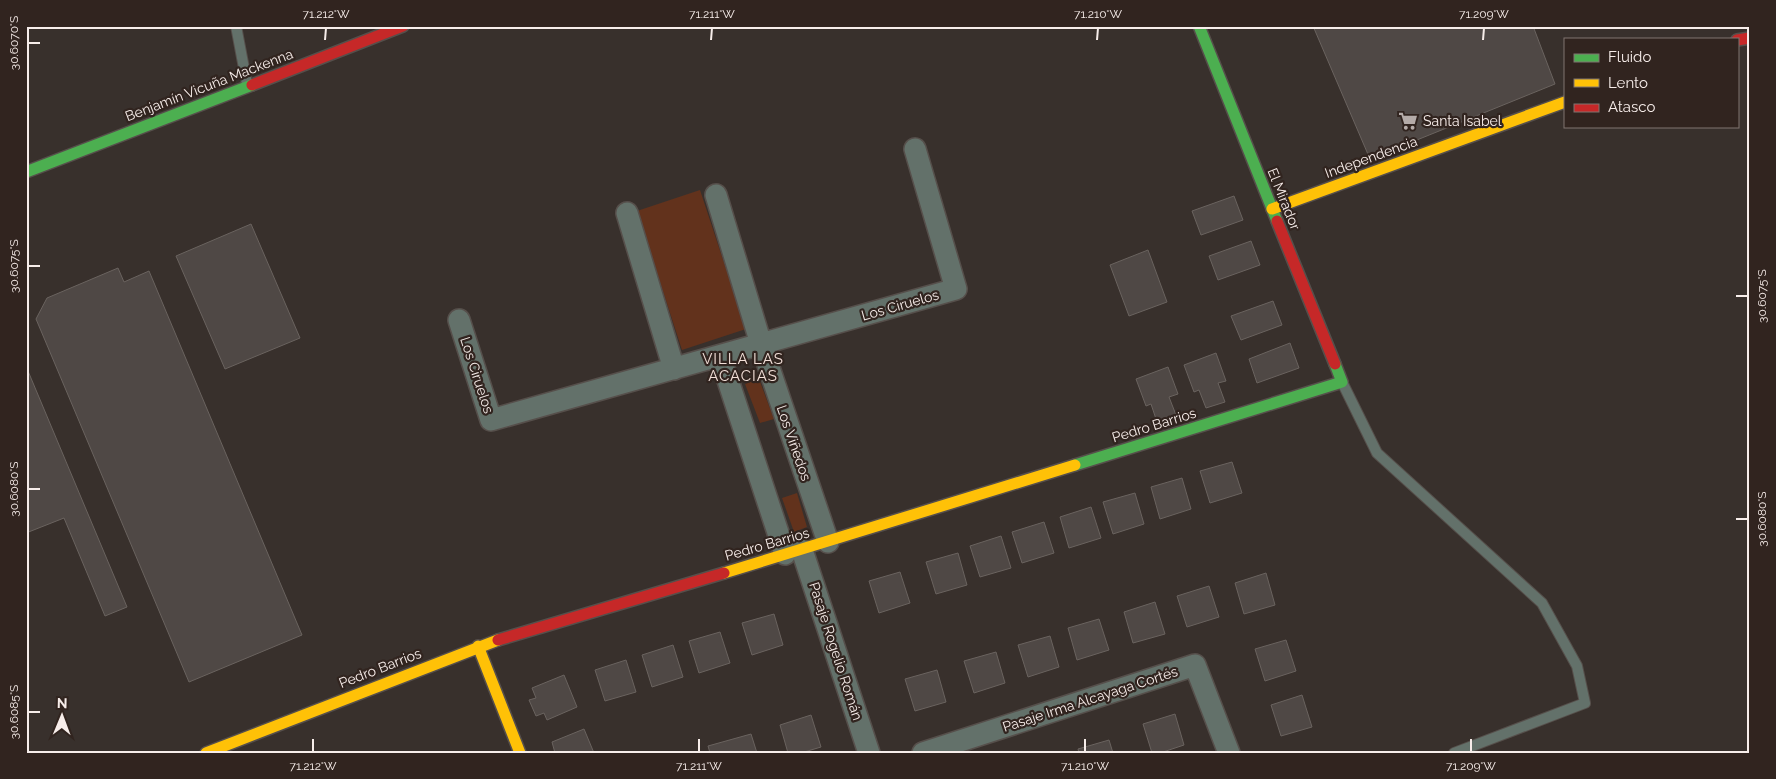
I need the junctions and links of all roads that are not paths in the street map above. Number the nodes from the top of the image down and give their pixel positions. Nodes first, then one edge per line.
1 (236, 26) edge
2 (403, 26) edge
3 (1198, 26) edge
4 (376, 31) edge
5 (247, 86) junction
6 (1564, 102) edge
7 (915, 149) dead end
8 (26, 172) edge
9 (716, 194) dead end
10 (1272, 209) junction
11 (627, 213) dead end
12 (459, 320) dead end
13 (761, 344) junction
14 (720, 356) junction
15 (674, 369) junction
16 (1342, 382) junction
17 (828, 542) junction
18 (794, 552) junction
19 (478, 646) junction
20 (206, 753) edge
21 (520, 753) edge
22 (869, 753) edge
23 (923, 753) edge
24 (1230, 753) edge
25 (1454, 753) edge

1 - 5 lane
2 - 4 street, Benjamín Vicuña Mackenna
3 - 10 street, El Mirador
4 - 5 street, Benjamín Vicuña Mackenna
5 - 8 street, Benjamín Vicuña Mackenna
6 - 10 street, Independencia
7 - 13 street, Los Ciruelos
9 - 13 street
10 - 16 street, El Mirador
11 - 15 street
12 - 15 street, Los Ciruelos
13 - 14 street, Los Ciruelos
13 - 17 street, Los Viñedos
14 - 15 street, Los Ciruelos
14 - 18 street
16 - 17 street, Pedro Barrios
16 - 25 lane
17 - 18 street, Pedro Barrios
18 - 19 street, Pedro Barrios
18 - 22 street, Pasaje Rogelio Román
19 - 20 street, Pedro Barrios
19 - 21 street
23 - 24 street, Pasaje Irma Alcayaga Cortés

